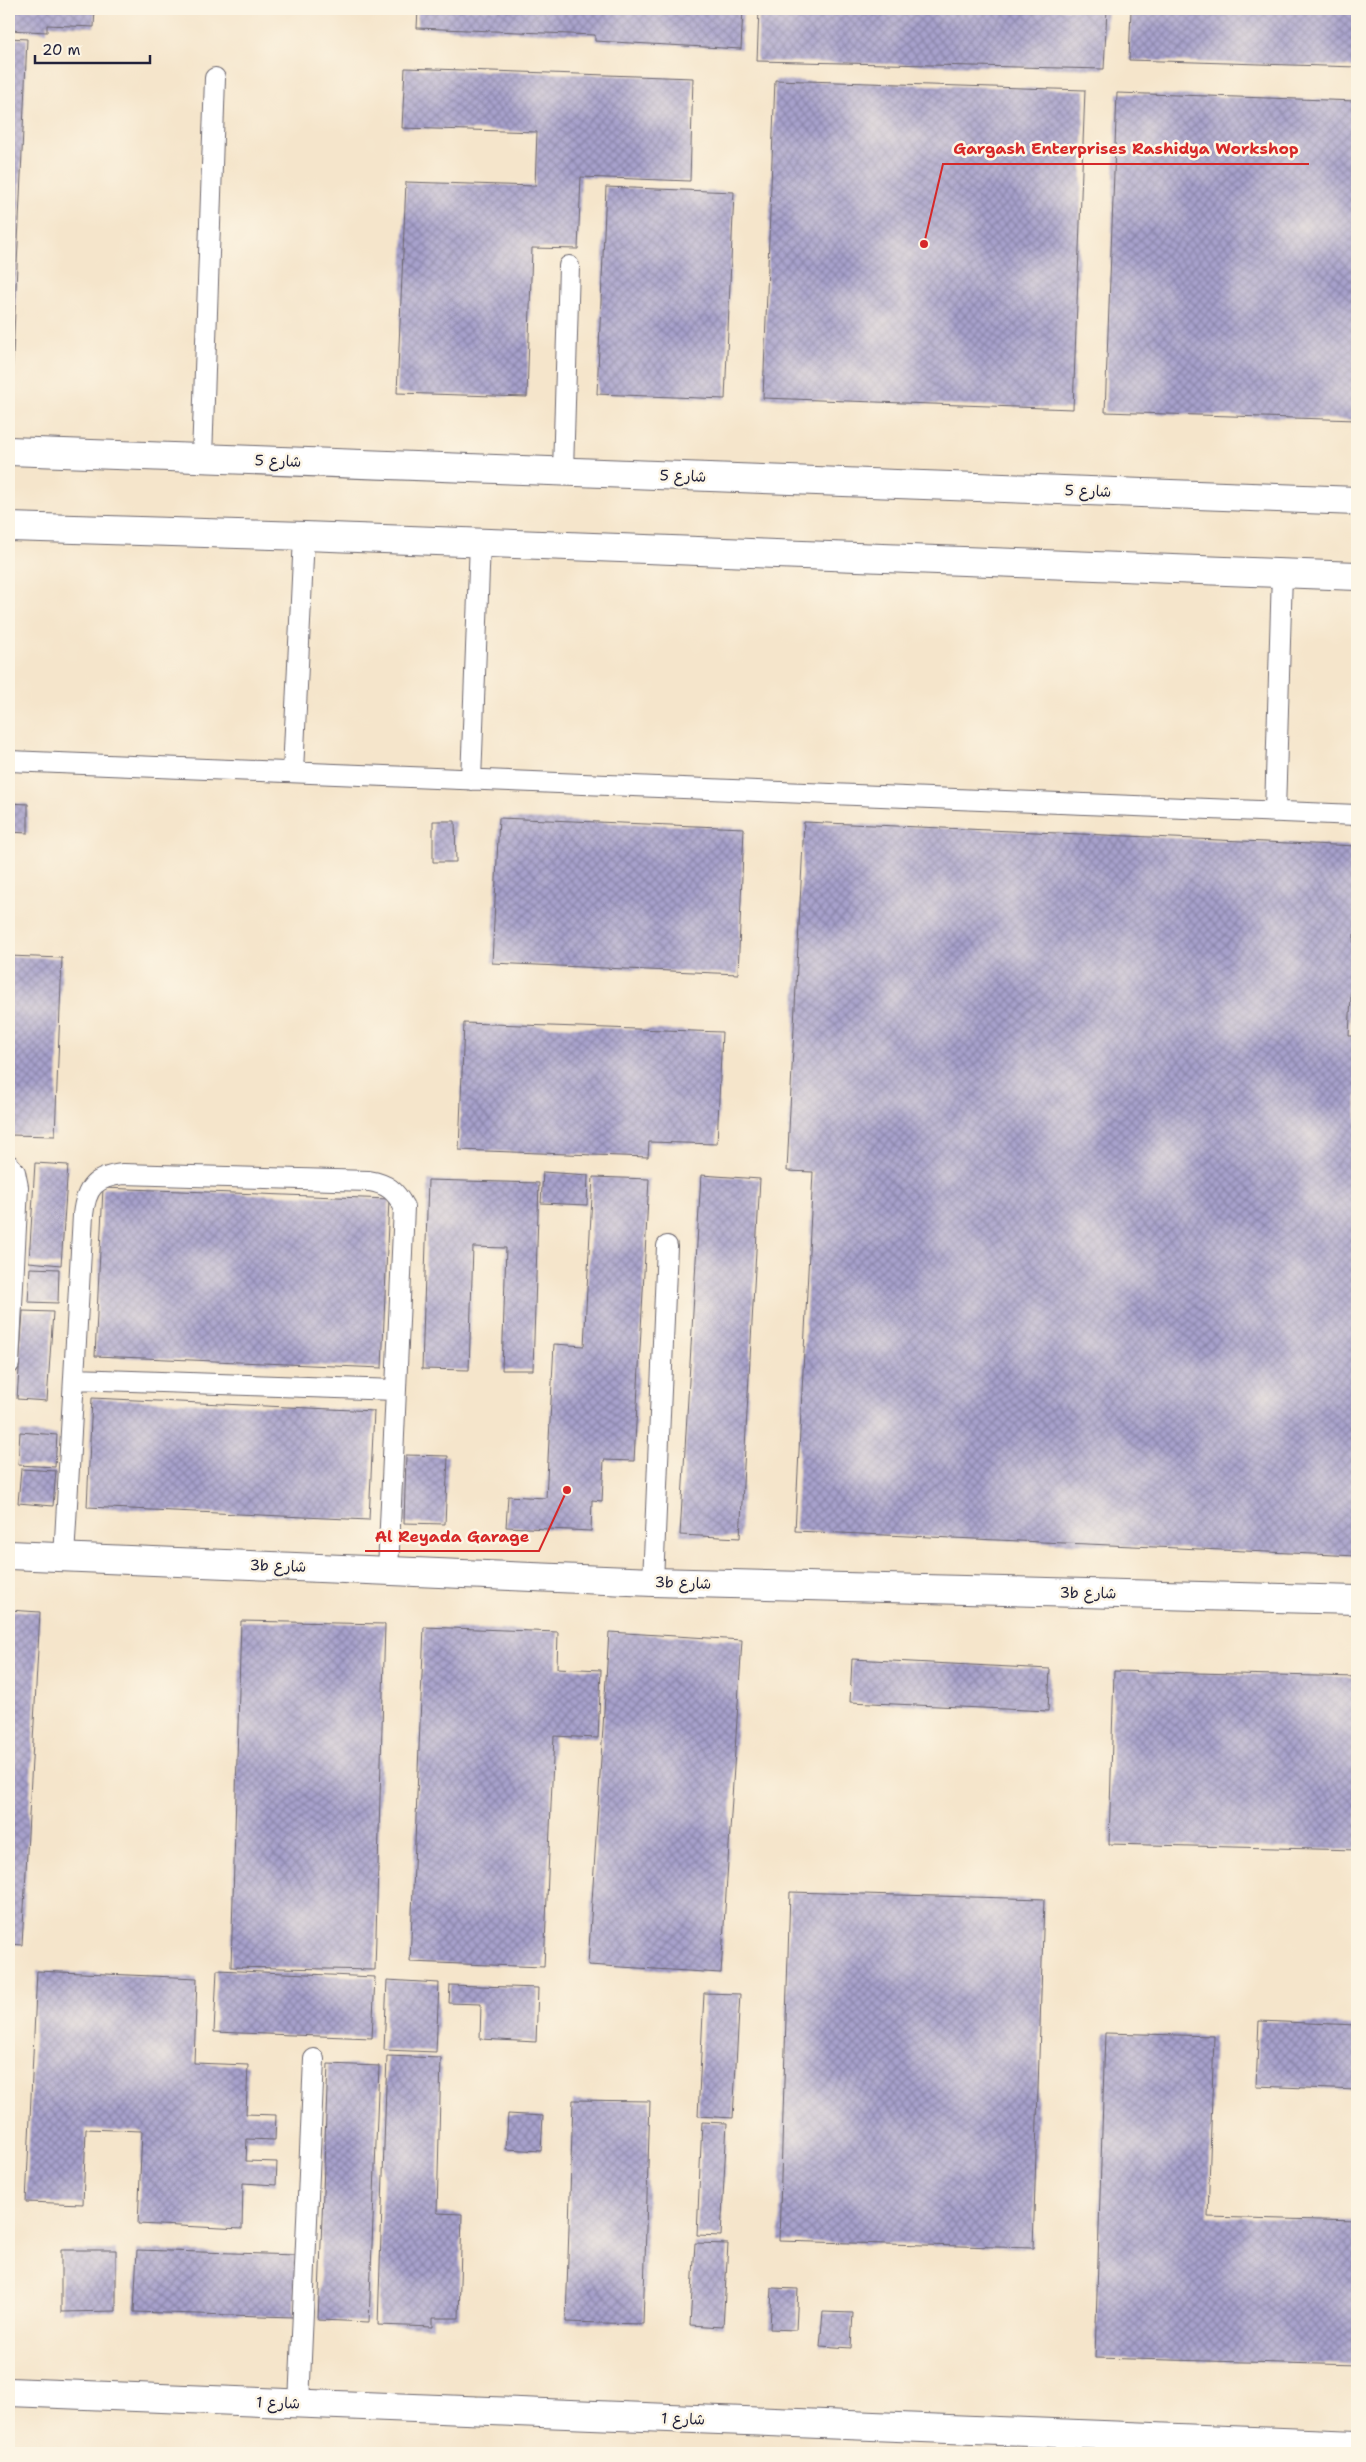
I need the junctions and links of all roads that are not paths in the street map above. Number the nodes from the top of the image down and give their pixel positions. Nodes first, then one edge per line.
1 (215, 78) dead end
2 (569, 266) dead end
3 (9, 451) edge
4 (202, 458) junction
5 (563, 471) junction
6 (1357, 501) edge
7 (9, 527) edge
8 (304, 536) junction
9 (480, 542) junction
10 (1282, 573) junction
11 (1357, 576) edge
12 (9, 761) edge
13 (293, 772) junction
14 (471, 780) junction
15 (1275, 812) junction
16 (1357, 815) edge
17 (9, 1165) edge
18 (667, 1246) dead end
19 (9, 1364) edge
20 (74, 1379) junction
21 (396, 1390) junction
22 (9, 1555) edge
23 (64, 1558) junction
24 (388, 1571) junction
25 (653, 1582) junction
26 (1357, 1600) edge
27 (314, 2059) dead end
28 (9, 2392) edge
29 (299, 2404) junction
30 (1357, 2445) edge

1 - 4 lane
2 - 5 lane
3 - 4 street, شارع 5
4 - 5 street, شارع 5
5 - 6 street, شارع 5
7 - 8 street
8 - 9 street
8 - 13 lane
9 - 10 street
9 - 14 lane
10 - 11 street
10 - 15 lane
12 - 13 lane
13 - 14 lane
14 - 15 lane
15 - 16 lane
17 - 19 lane
18 - 25 lane
20 - 21 lane
20 - 21 lane
20 - 23 lane
21 - 24 lane
22 - 23 street, 3b شارع
23 - 24 street, 3b شارع
24 - 25 street, 3b شارع
25 - 26 street, 3b شارع
27 - 29 lane
28 - 29 street, شارع 1
29 - 30 street, شارع 1

